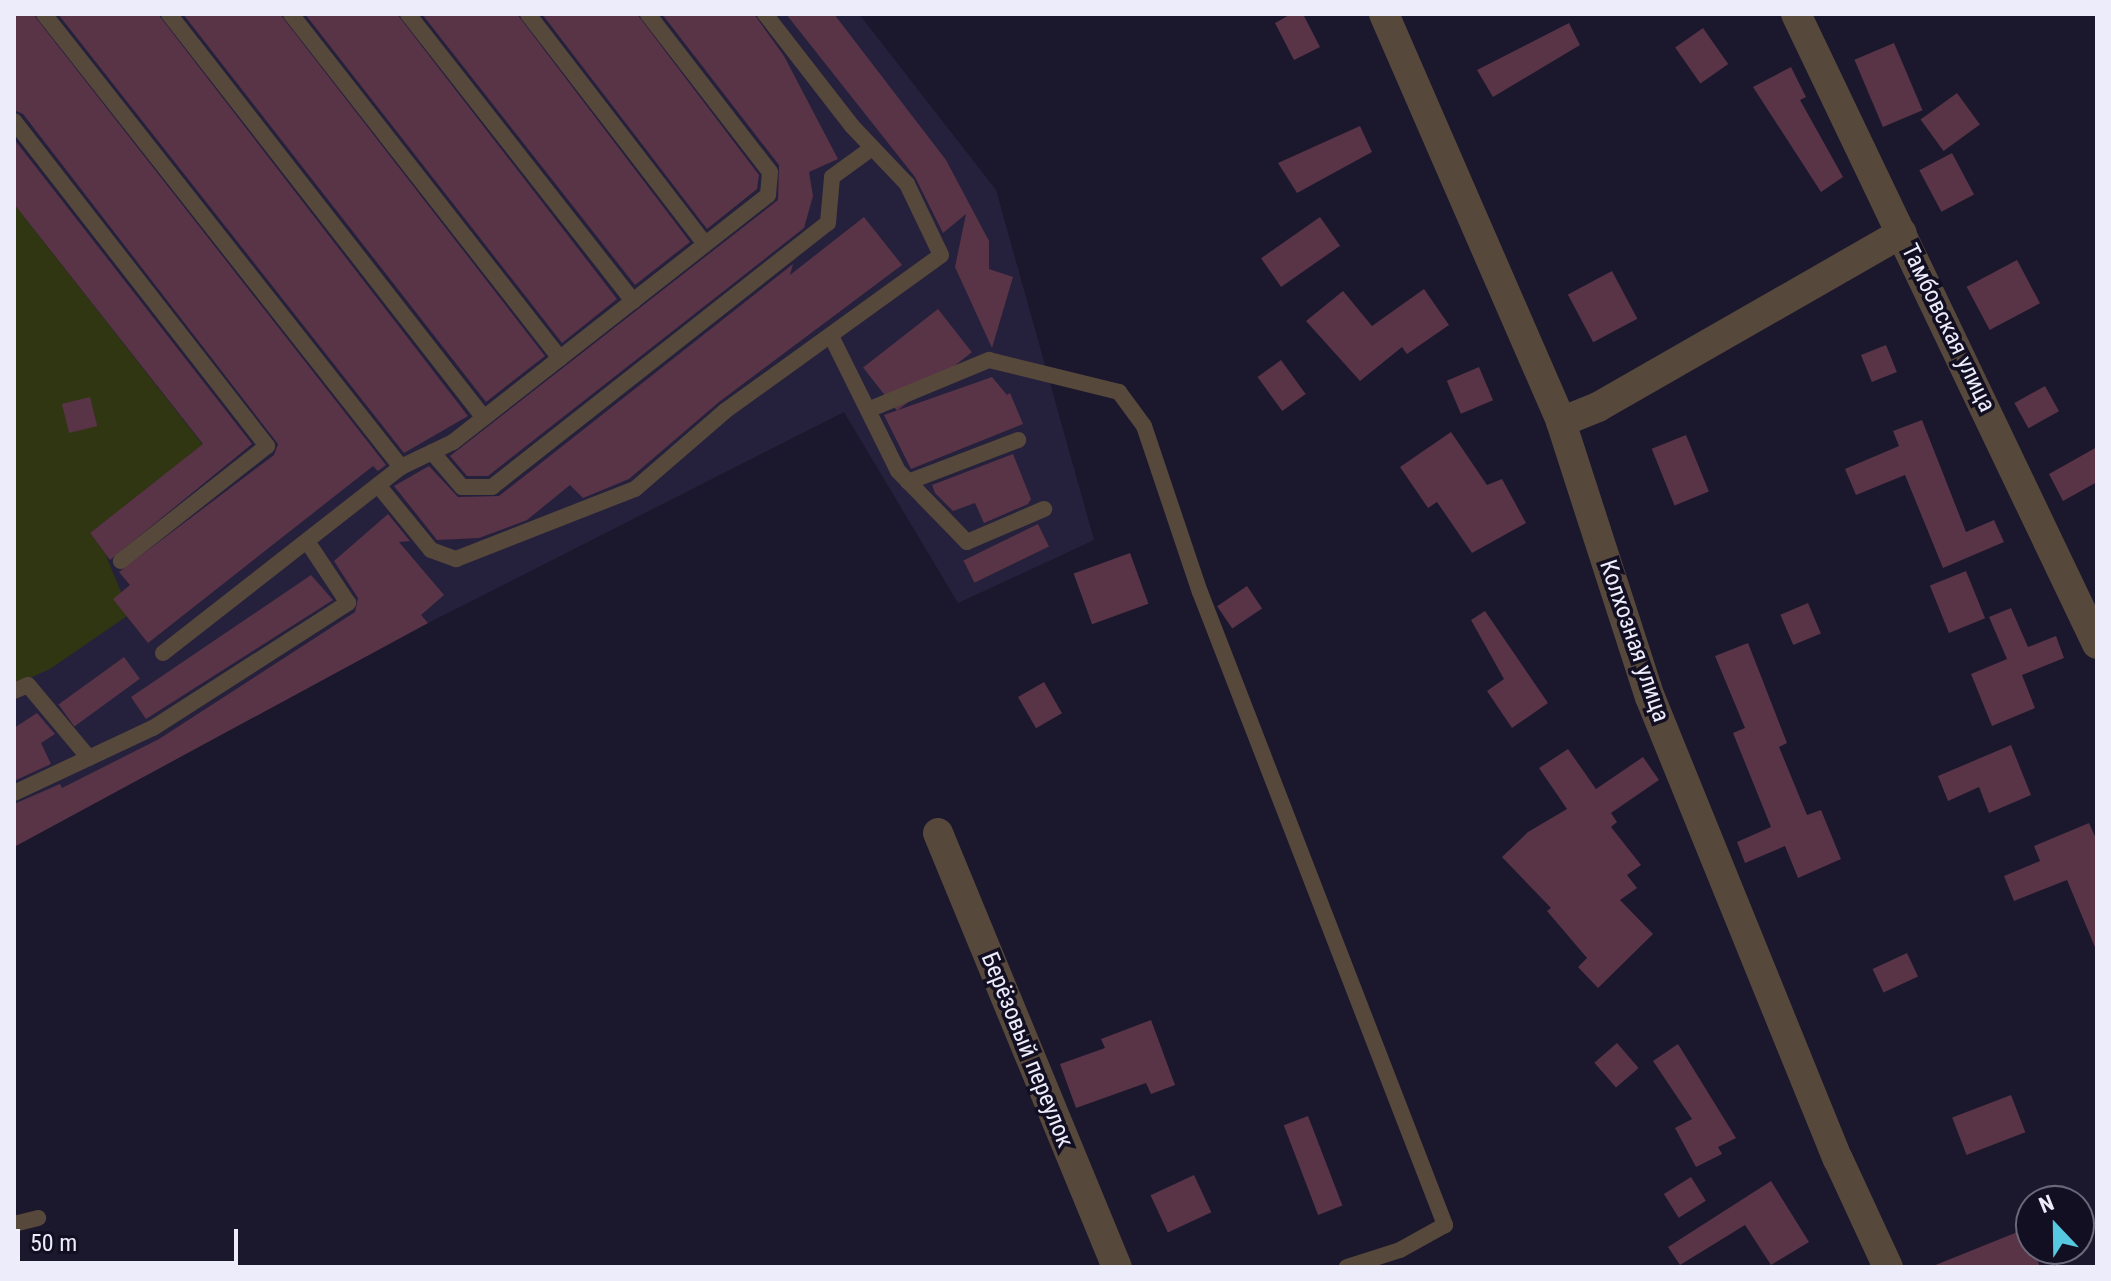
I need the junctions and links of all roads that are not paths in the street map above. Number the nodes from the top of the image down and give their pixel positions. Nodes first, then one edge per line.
1 (44, 14) edge
2 (169, 14) edge
3 (291, 14) edge
4 (408, 14) edge
5 (528, 14) edge
6 (648, 14) edge
7 (765, 14) edge
8 (1384, 14) edge
9 (1796, 14) edge
10 (14, 121) edge
11 (872, 148) junction
12 (1902, 233) junction
13 (705, 244) junction
14 (633, 301) junction
15 (831, 336) junction
16 (560, 358) junction
17 (868, 410) junction
18 (484, 418) junction
19 (1561, 422) junction
20 (1018, 440) dead end
21 (432, 452) junction
22 (401, 467) junction
23 (908, 482) junction
24 (378, 485) junction
25 (1044, 509) dead end
26 (307, 541) junction
27 (121, 561) dead end
28 (2097, 644) edge
29 (163, 653) dead end
30 (14, 691) edge
31 (89, 758) junction
32 (14, 793) edge
33 (938, 833) dead end
34 (38, 1218) dead end
35 (14, 1224) edge
36 (1117, 1267) edge
37 (1347, 1267) edge
38 (1888, 1267) edge

1 - 22 lane
2 - 18 lane
3 - 16 lane
4 - 14 lane
5 - 13 lane
6 - 13 lane
7 - 11 lane
8 - 19 street, Колхозная улица
9 - 12 street, Тамбовская улица
10 - 27 lane
11 - 15 lane
11 - 21 lane
12 - 19 street
12 - 28 street, Тамбовская улица
13 - 14 lane
14 - 16 lane
15 - 17 lane
15 - 24 lane
16 - 18 lane
17 - 23 lane
17 - 37 lane
18 - 21 lane
19 - 38 street, Колхозная улица
20 - 23 lane
21 - 22 lane
22 - 24 lane
23 - 25 lane
24 - 26 lane
26 - 29 lane
26 - 31 lane
30 - 31 lane
31 - 32 lane
33 - 36 street, Берёзовый переулок
34 - 35 lane

